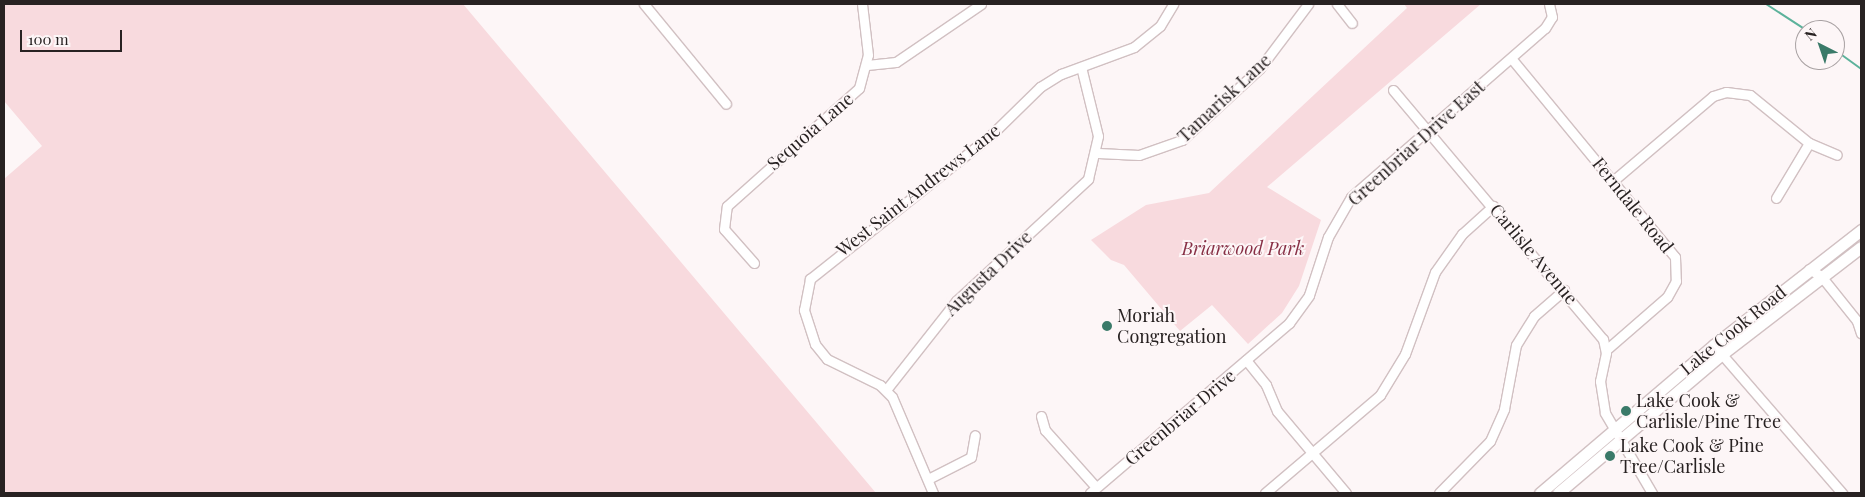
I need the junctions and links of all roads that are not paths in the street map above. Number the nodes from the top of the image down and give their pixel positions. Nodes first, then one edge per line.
1 (644, 4) edge
2 (862, 4) edge
3 (981, 4) edge
4 (1173, 4) edge
5 (1308, 4) edge
6 (1337, 4) edge
7 (1551, 8) edge
8 (1352, 22) dead end
9 (1511, 58) junction
10 (867, 64) junction
11 (1081, 67) junction
12 (1393, 90) dead end
13 (726, 104) dead end
14 (1428, 129) junction
15 (1809, 143) junction
16 (1098, 153) junction
17 (1837, 155) dead end
18 (1614, 180) junction
19 (1776, 198) dead end
20 (1493, 206) junction
21 (1861, 230) edge
22 (1861, 247) edge
23 (754, 263) dead end
24 (1809, 269) junction
25 (1821, 276) junction
26 (1564, 290) junction
27 (1859, 320) edge
28 (1861, 333) edge
29 (1270, 340) joint
30 (1714, 344) junction
31 (1606, 350) junction
32 (1722, 354) junction
33 (1246, 360) junction
34 (886, 390) junction
35 (1041, 416) dead end
36 (975, 435) dead end
37 (1616, 435) junction
38 (1312, 453) junction
39 (928, 479) junction
40 (1093, 490) edge
41 (933, 493) edge
42 (1265, 493) edge
43 (1346, 493) edge
44 (1439, 493) edge
45 (1540, 493) edge
46 (1558, 493) edge
47 (1652, 493) edge
48 (1842, 493) edge

1 - 13 street
2 - 10 street, Sequoia Lane
3 - 10 street
4 - 11 street, West Saint Andrews Lane
5 - 16 street, Tamarisk Lane
6 - 8 street
7 - 9 street, Greenbriar Drive East
9 - 14 street, Greenbriar Drive East
9 - 18 street, Ferndale Road
10 - 23 street, Sequoia Lane
11 - 16 street
11 - 34 street, West Saint Andrews Lane
12 - 14 street, Carlisle Avenue
14 - 20 street, Carlisle Avenue
14 - 29 street, Greenbriar Drive East
15 - 17 street
15 - 18 street
15 - 19 street
16 - 34 street, Augusta Drive
18 - 31 street, Ferndale Road
20 - 26 street, Carlisle Avenue
20 - 38 street
21 - 24 main road, Lake Cook Road
22 - 25 main road, Lake Cook Road
24 - 25 street
24 - 30 main road, Lake Cook Road
25 - 27 street
25 - 32 main road, Lake Cook Road
26 - 31 street, Carlisle Avenue
26 - 44 street
27 - 28 street
29 - 33 street, Greenbriar Drive
30 - 32 street
30 - 37 main road, Lake Cook Road
31 - 37 street
32 - 37 main road, Lake Cook Road
32 - 48 street
33 - 38 street
33 - 40 street, Greenbriar Drive
34 - 39 street
35 - 40 street
36 - 39 street
37 - 45 main road, Lake Cook Road
37 - 46 main road, Lake Cook Road
37 - 47 street
38 - 42 street
38 - 43 street
39 - 41 street

